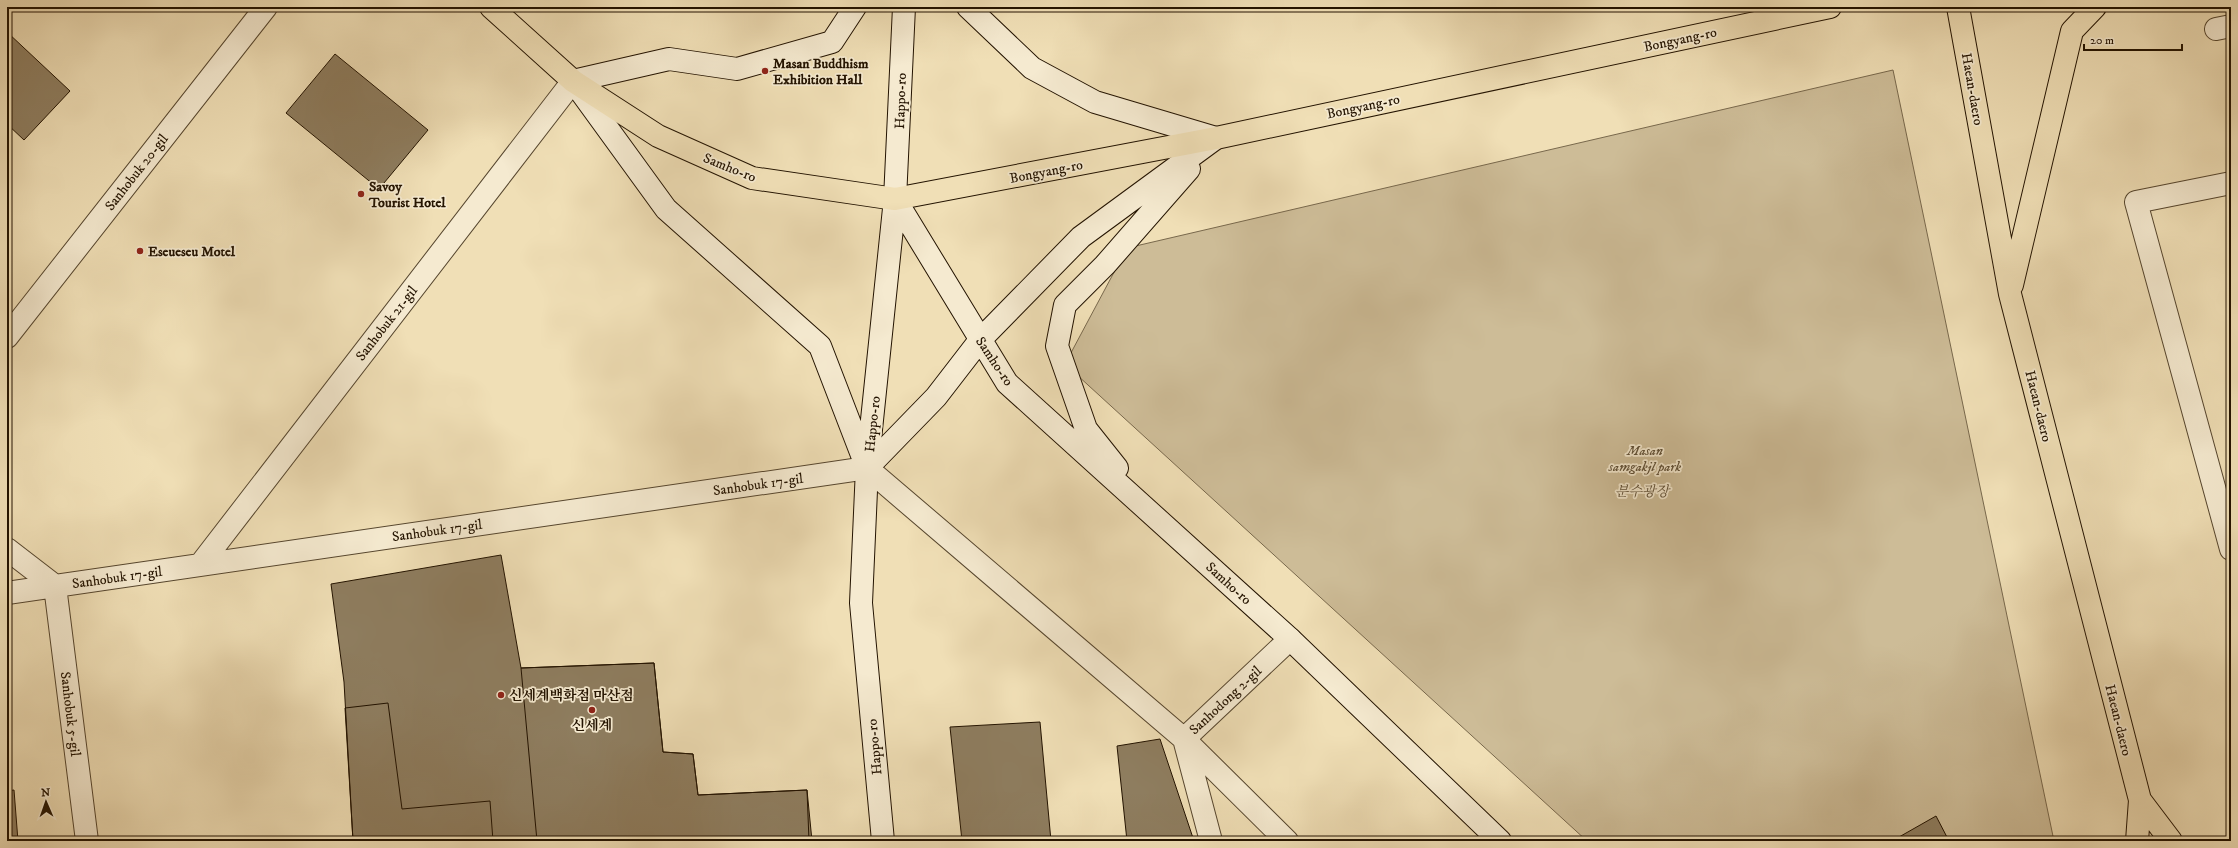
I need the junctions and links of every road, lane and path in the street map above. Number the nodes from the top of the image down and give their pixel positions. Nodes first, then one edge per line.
1 (266, 7) edge
2 (491, 7) edge
3 (855, 7) edge
4 (904, 7) edge
5 (968, 7) edge
6 (1958, 7) edge
7 (2095, 7) edge
8 (1821, 8) edge
9 (573, 81) junction
10 (1216, 138) junction
11 (2231, 183) edge
12 (896, 199) junction
13 (2010, 294) junction
14 (7, 337) edge
15 (980, 340) junction
16 (868, 468) junction
17 (1155, 516) junction
18 (2231, 549) edge
19 (7, 550) edge
20 (200, 565) junction
21 (55, 586) junction
22 (7, 593) edge
23 (1290, 639) junction
24 (1184, 739) junction
25 (2140, 800) junction
26 (87, 841) edge
27 (883, 841) edge
28 (1211, 841) edge
29 (1287, 841) edge
30 (1500, 841) edge
31 (2137, 841) edge
32 (2171, 841) edge

1 - 14 main road, Sanhobuk 20-gil
2 - 9 main road, Samho-ro
3 - 9 main road
4 - 12 main road, Happo-ro
5 - 10 main road
6 - 13 main road, Haean-daero
7 - 13 main road
8 - 10 main road, Bongyang-ro
9 - 12 main road, Samho-ro
9 - 16 main road
9 - 20 main road, Sanhobuk 21-gil
10 - 12 main road, Bongyang-ro
10 - 15 main road
10 - 17 main road
11 - 18 main road
12 - 15 main road, Samho-ro
12 - 16 main road, Happo-ro
13 - 25 main road, Haean-daero
15 - 16 main road
15 - 17 main road, Samho-ro
16 - 20 main road, Sanhobuk 17-gil
16 - 24 main road
16 - 27 main road, Happo-ro
17 - 23 main road, Samho-ro
19 - 21 main road
20 - 21 main road, Sanhobuk 17-gil
21 - 22 main road, Sanhobuk 17-gil
21 - 26 main road, Sanhobuk 5-gil
23 - 24 main road, Sanhodong 2-gil
23 - 30 main road, Samho-ro
24 - 28 main road, Sanhodong 2-gil
24 - 29 main road
25 - 31 main road, Haean-daero
25 - 32 main road, Haean-daero

